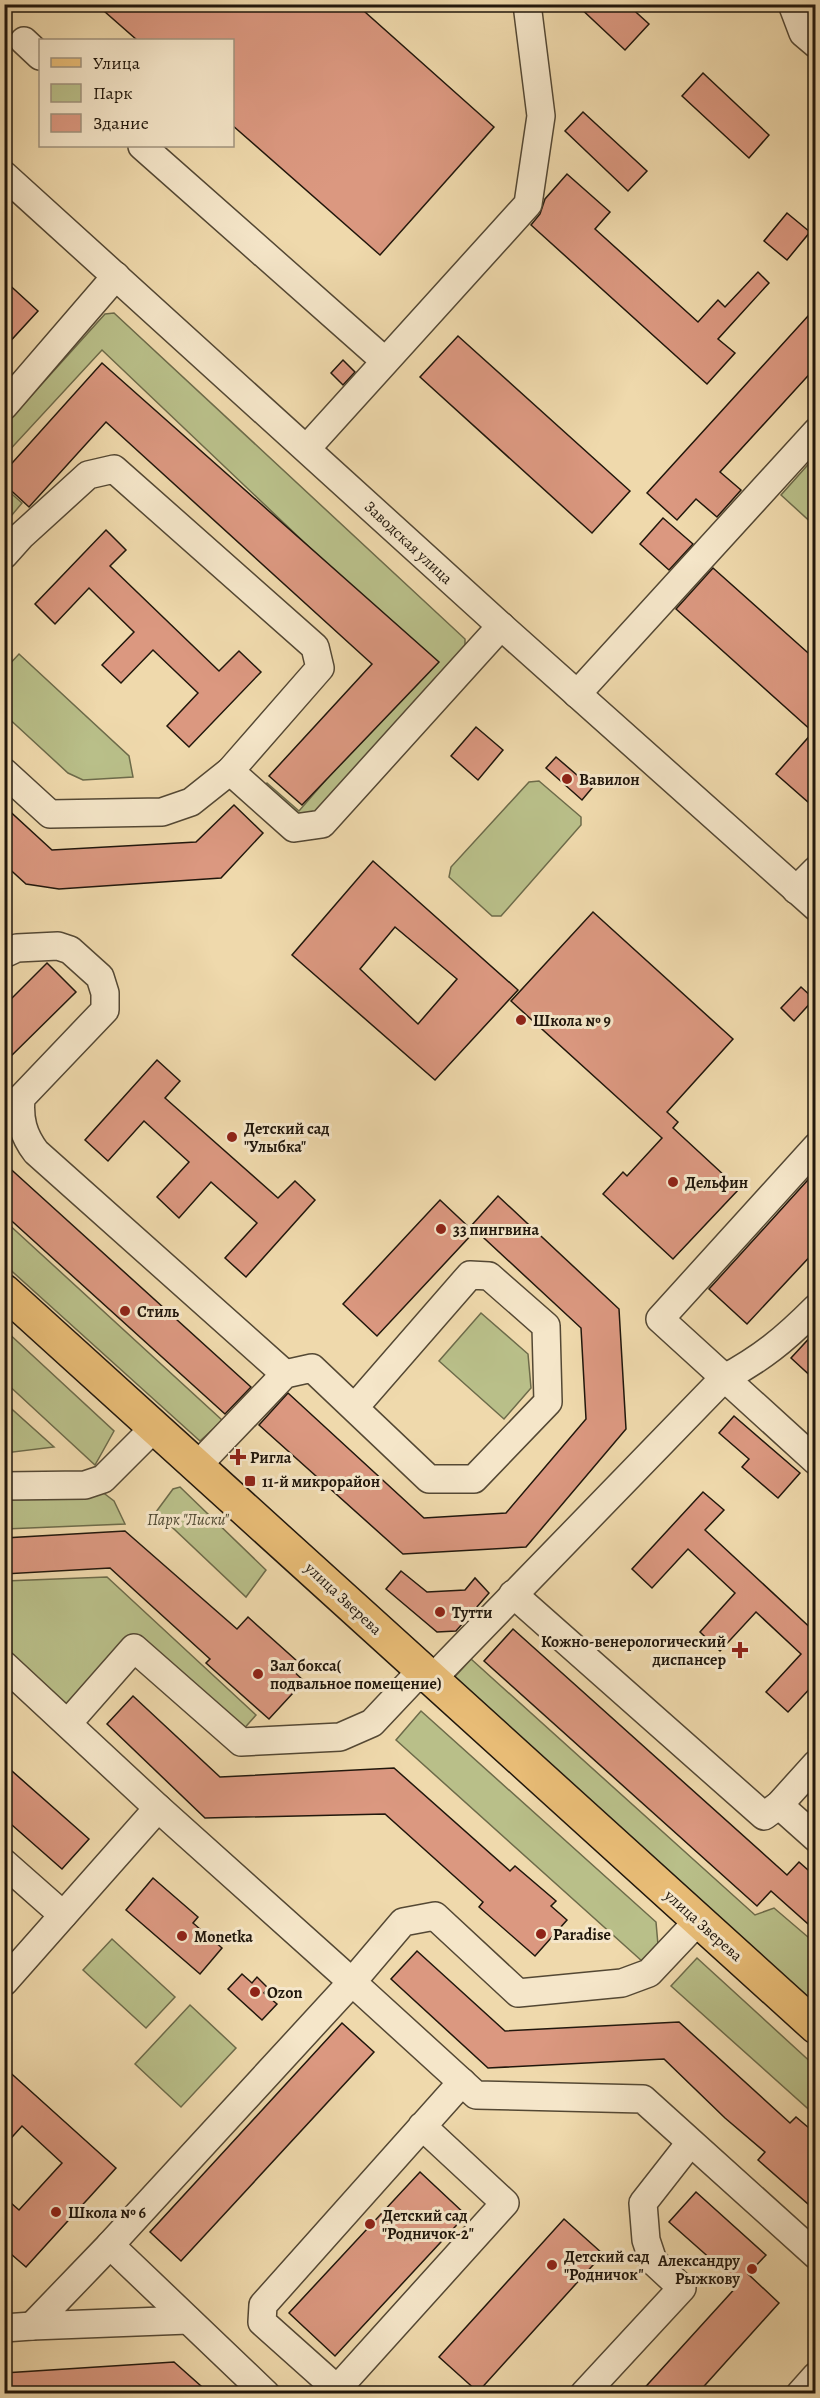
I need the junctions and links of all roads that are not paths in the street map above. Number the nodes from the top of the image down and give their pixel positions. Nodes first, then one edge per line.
1 (527, 4) edge
2 (792, 4) edge
3 (816, 44) edge
4 (143, 147) edge
5 (4, 175) edge
6 (116, 276) junction
7 (385, 361) junction
8 (10, 388) edge
9 (816, 432) edge
10 (307, 448) junction
11 (4, 555) edge
12 (501, 626) junction
13 (577, 694) junction
14 (230, 771) junction
15 (4, 772) edge
16 (816, 870) edge
17 (806, 898) edge
18 (4, 954) edge
19 (816, 1147) edge
20 (4, 1291) edge
21 (816, 1308) edge
22 (285, 1374) junction
23 (723, 1379) junction
24 (355, 1407) junction
25 (156, 1426) junction
26 (816, 1461) edge
27 (198, 1465) junction
28 (4, 1486) edge
29 (513, 1594) junction
30 (4, 1665) edge
31 (427, 1674) junction
32 (68, 1723) junction
33 (816, 1764) edge
34 (779, 1805) junction
35 (158, 1808) junction
36 (816, 1838) edge
37 (4, 1863) edge
38 (63, 1915) junction
39 (699, 1920) junction
40 (4, 1982) edge
41 (352, 1982) junction
42 (816, 2027) edge
43 (462, 2082) junction
44 (422, 2126) junction
45 (690, 2143) junction
46 (111, 2245) junction
47 (816, 2255) edge
48 (188, 2320) junction
49 (32, 2326) junction
50 (4, 2328) edge
51 (816, 2376) edge
52 (335, 2391) edge
53 (267, 2394) edge
54 (584, 2394) edge
55 (800, 2394) edge

1 - 7 street
2 - 3 street
4 - 7 street
5 - 6 street, Заводская улица
6 - 8 street
6 - 10 street, Заводская улица
7 - 10 street
9 - 13 street
10 - 12 street, Заводская улица
11 - 14 street
12 - 13 street, Заводская улица
12 - 14 street
13 - 17 street, Заводская улица
14 - 15 street
16 - 17 street
18 - 22 street
19 - 23 street
20 - 25 main road, улица Зверева
21 - 23 street
22 - 24 street
22 - 27 street
23 - 26 street
23 - 29 street
24 - 24 street
25 - 27 main road, улица Зверева
25 - 28 street
27 - 31 main road, улица Зверева
29 - 31 street
29 - 34 street
30 - 32 street
31 - 32 street
31 - 39 main road, улица Зверева
32 - 35 street
33 - 34 street
34 - 36 street
35 - 38 street
35 - 41 street
37 - 38 street
38 - 40 street
39 - 41 street
39 - 42 main road, улица Зверева
41 - 43 street
41 - 46 street
43 - 44 street
43 - 45 street
44 - 52 street
44 - 52 street
45 - 47 street
45 - 54 street
46 - 48 street
46 - 49 street
48 - 49 street
48 - 53 street
49 - 50 street
51 - 55 street

